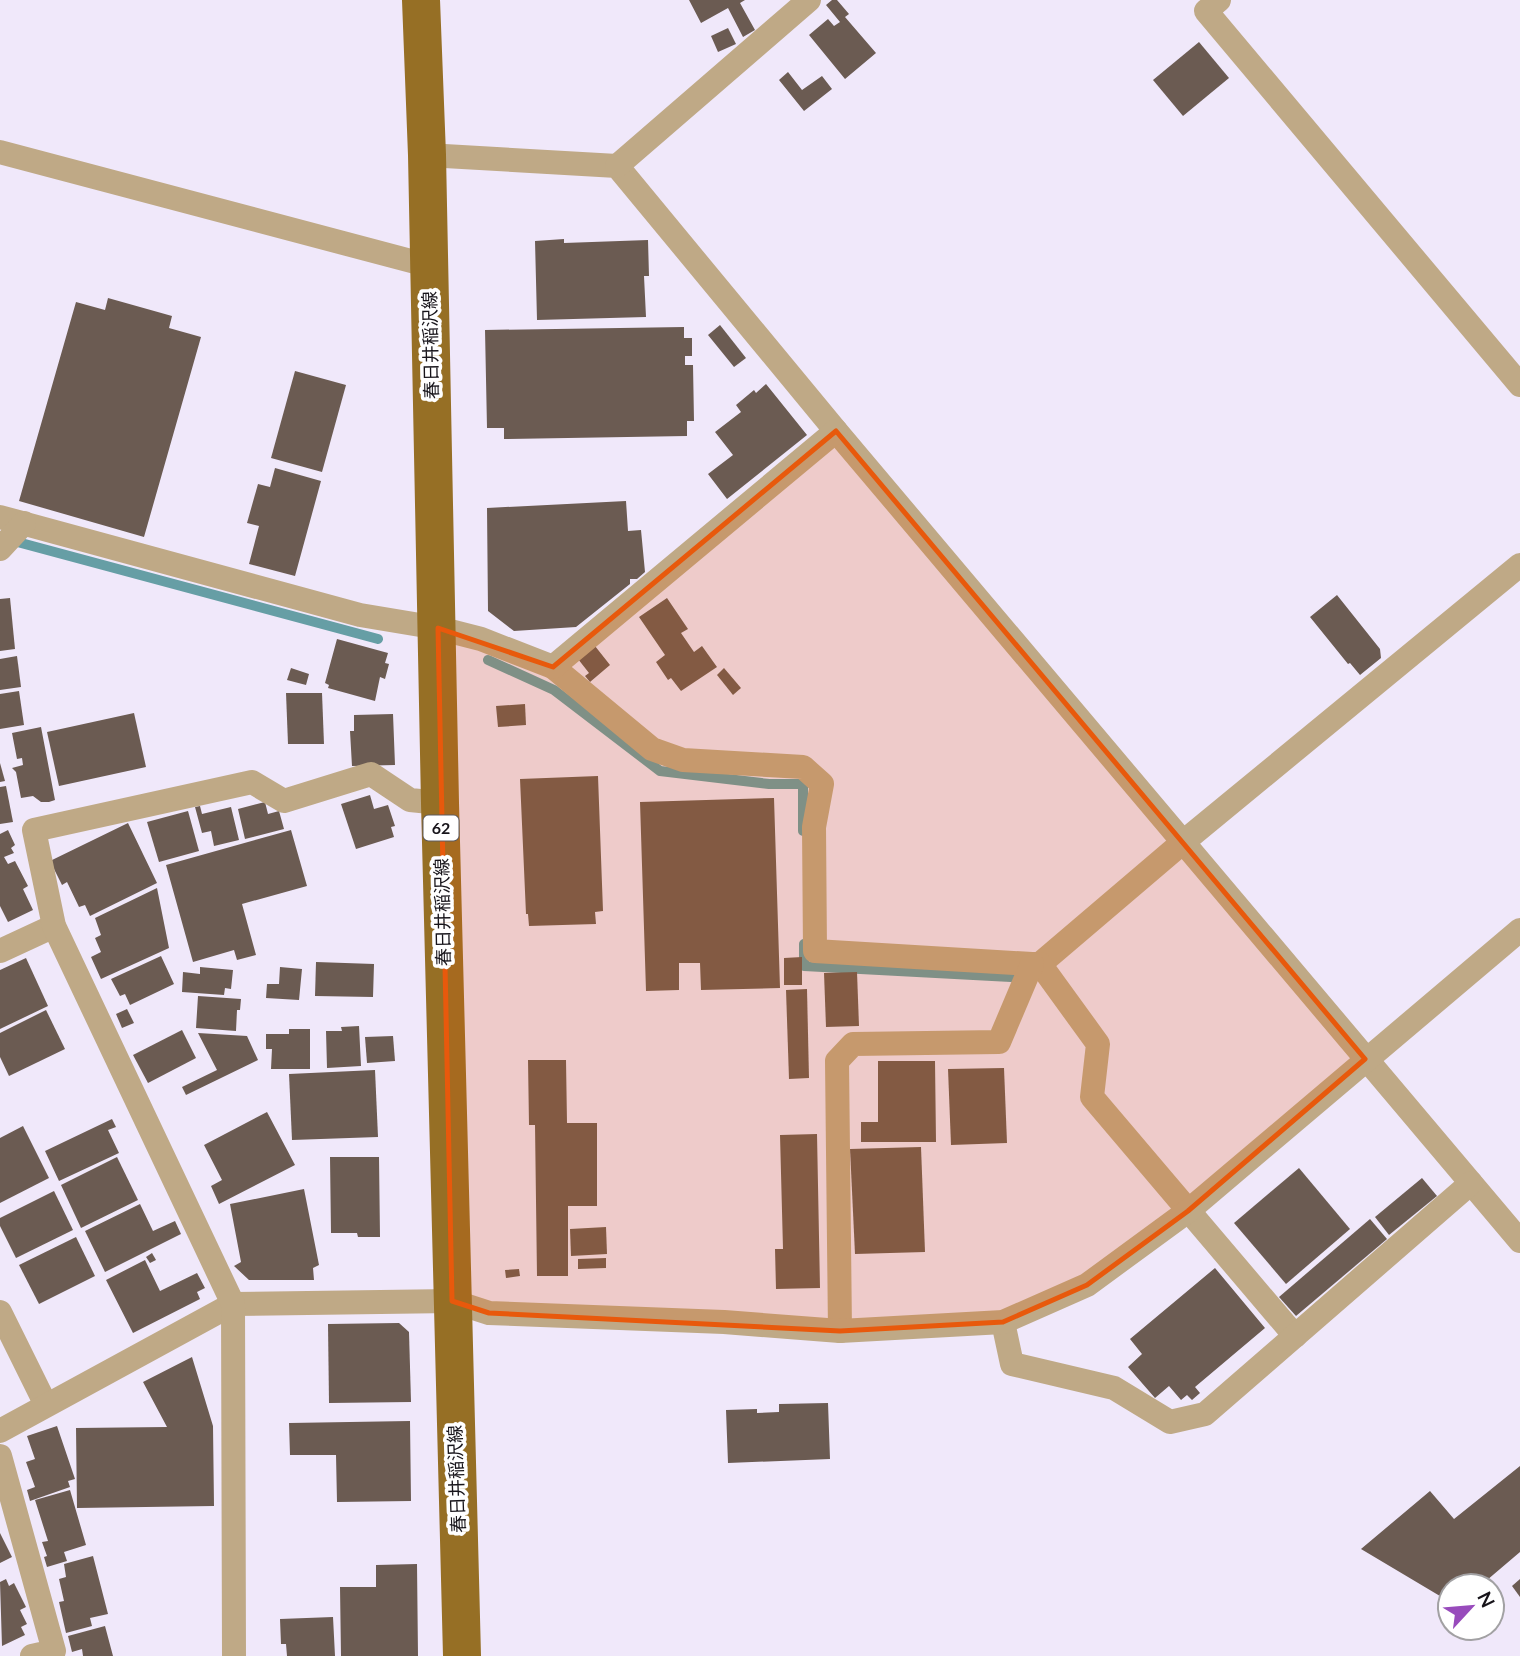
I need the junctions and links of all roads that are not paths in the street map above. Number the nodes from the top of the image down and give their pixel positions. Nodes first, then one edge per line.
1 (809, 0) edge
2 (417, 3) edge
3 (1208, 4) edge
4 (0, 152) edge
5 (427, 155) junction
6 (617, 166) junction
7 (430, 266) junction
8 (1520, 385) edge
9 (836, 431) junction
10 (16, 522) edge
11 (0, 549) edge
12 (1520, 565) edge
13 (438, 628) junction
14 (553, 667) junction
15 (440, 803) junction
16 (1182, 842) junction
17 (54, 926) junction
18 (1520, 930) edge
19 (0, 951) edge
20 (1036, 964) junction
21 (1365, 1059) junction
22 (1471, 1183) junction
23 (1188, 1211) junction
24 (1520, 1241) edge
25 (452, 1301) junction
26 (233, 1304) junction
27 (0, 1312) edge
28 (1003, 1322) junction
29 (840, 1331) junction
30 (1295, 1336) junction
31 (46, 1405) junction
32 (0, 1431) edge
33 (0, 1456) edge
34 (32, 1656) edge
35 (234, 1656) edge
36 (462, 1656) edge

1 - 6 street
2 - 5 main road, 春日井稲沢線 / 62
3 - 8 street
4 - 7 street
5 - 6 street
5 - 7 main road, 春日井稲沢線 / 62
6 - 9 street
7 - 13 main road, 春日井稲沢線 / 62
9 - 14 street
9 - 16 street
10 - 11 street
10 - 13 street
12 - 16 street
13 - 14 street
13 - 15 main road, 春日井稲沢線 / 62
14 - 20 street
15 - 17 street
15 - 25 main road, 春日井稲沢線 / 62
16 - 20 street
16 - 21 street
17 - 19 street
17 - 26 street
18 - 21 street
20 - 23 street
20 - 29 street
21 - 22 street
21 - 23 street
22 - 24 street
22 - 30 street
23 - 28 street
23 - 30 street
25 - 26 street
25 - 29 street
25 - 36 main road, 春日井稲沢線 / 62
26 - 31 street
26 - 35 street
27 - 31 street
28 - 29 street
28 - 30 street
31 - 32 street
33 - 34 street

